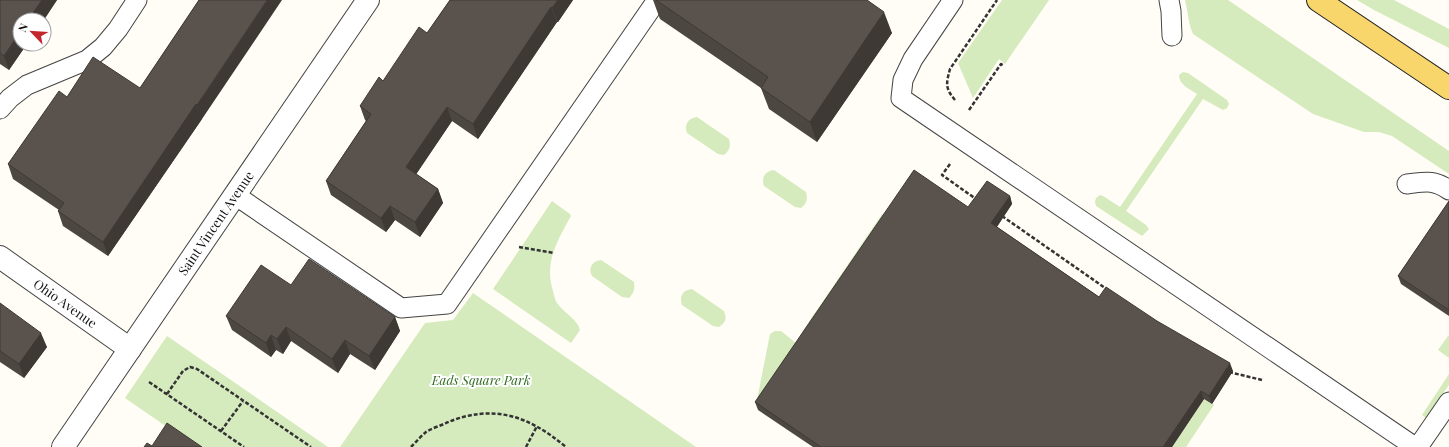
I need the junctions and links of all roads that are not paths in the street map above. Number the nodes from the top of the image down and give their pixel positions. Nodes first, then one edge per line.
1 (137, 0) edge
2 (368, 0) edge
3 (656, 0) edge
4 (954, 0) edge
5 (1169, 0) edge
6 (1318, 0) edge
7 (1172, 36) dead end
8 (1449, 88) edge
9 (0, 109) edge
10 (1407, 184) dead end
11 (1449, 190) edge
12 (235, 195) junction
13 (0, 257) edge
14 (130, 349) junction
15 (1449, 402) edge
16 (63, 447) edge
17 (1415, 447) edge
18 (1418, 447) edge

1 - 9 lane
2 - 12 street, Saint Vincent Avenue
3 - 12 lane
4 - 17 lane
5 - 7 lane
6 - 8 main road
10 - 11 lane
12 - 14 street, Saint Vincent Avenue
13 - 14 street, Ohio Avenue
14 - 16 street, Saint Vincent Avenue
15 - 18 lane

